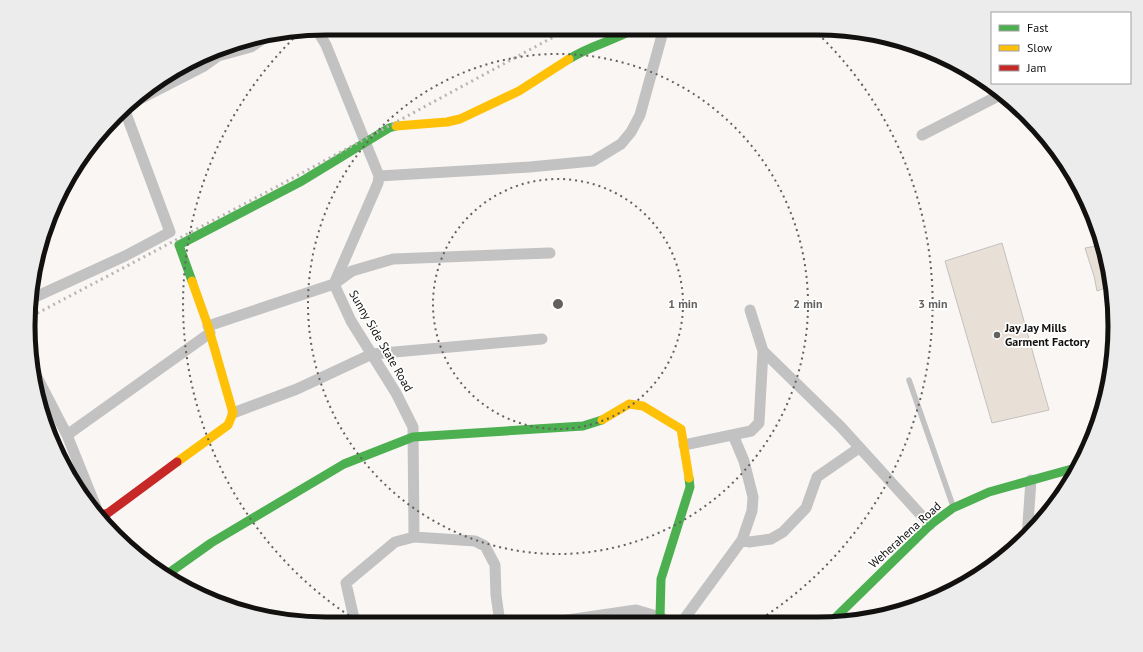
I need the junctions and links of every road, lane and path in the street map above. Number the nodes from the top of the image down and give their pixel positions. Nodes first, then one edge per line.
1 (320, 35) edge
2 (624, 35) edge
3 (662, 35) edge
4 (255, 44) edge
5 (163, 84) edge
6 (996, 97) edge
7 (126, 114) edge
8 (922, 135) dead end
9 (366, 143) junction
10 (378, 176) junction
11 (550, 253) dead end
12 (334, 284) junction
13 (37, 296) edge
14 (750, 310) dead end
15 (209, 330) junction
16 (542, 339) dead end
17 (763, 351) junction
18 (372, 354) junction
19 (909, 380) dead end
20 (42, 386) edge
21 (233, 413) junction
22 (733, 435) junction
23 (67, 436) junction
24 (413, 437) junction
25 (684, 445) junction
26 (859, 448) junction
27 (1071, 469) edge
28 (1031, 480) junction
29 (93, 500) edge
30 (953, 508) junction
31 (105, 515) edge
32 (930, 525) junction
33 (1027, 528) edge
34 (414, 537) junction
35 (742, 540) junction
36 (170, 572) edge
37 (837, 616) edge
38 (353, 617) edge
39 (499, 617) edge
40 (596, 617) edge
41 (656, 617) edge
42 (665, 617) edge
43 (686, 617) edge

1 - 9 street
2 - 9 street
3 - 10 street
4 - 5 street
6 - 8 street
7 - 13 street
9 - 10 street
9 - 15 street
10 - 12 street, Sunny Side State Road
11 - 12 street
12 - 15 street
12 - 18 street, Sunny Side State Road
14 - 17 street
15 - 21 street
15 - 23 street
16 - 18 street
17 - 22 street
17 - 26 street
18 - 21 street
18 - 24 street, Sunny Side State Road
19 - 30 lane
20 - 23 street
21 - 31 street
22 - 25 street
22 - 35 street
23 - 29 street
24 - 25 street
24 - 34 street, Sunny Side State Road
24 - 36 street
25 - 42 street
26 - 32 street
26 - 35 street
27 - 28 street, Weherahena Road
28 - 30 street, Weherahena Road
28 - 33 street
30 - 32 street, Weherahena Road
32 - 37 street, Weherahena Road
34 - 38 street
34 - 39 street
35 - 43 street
40 - 41 street

